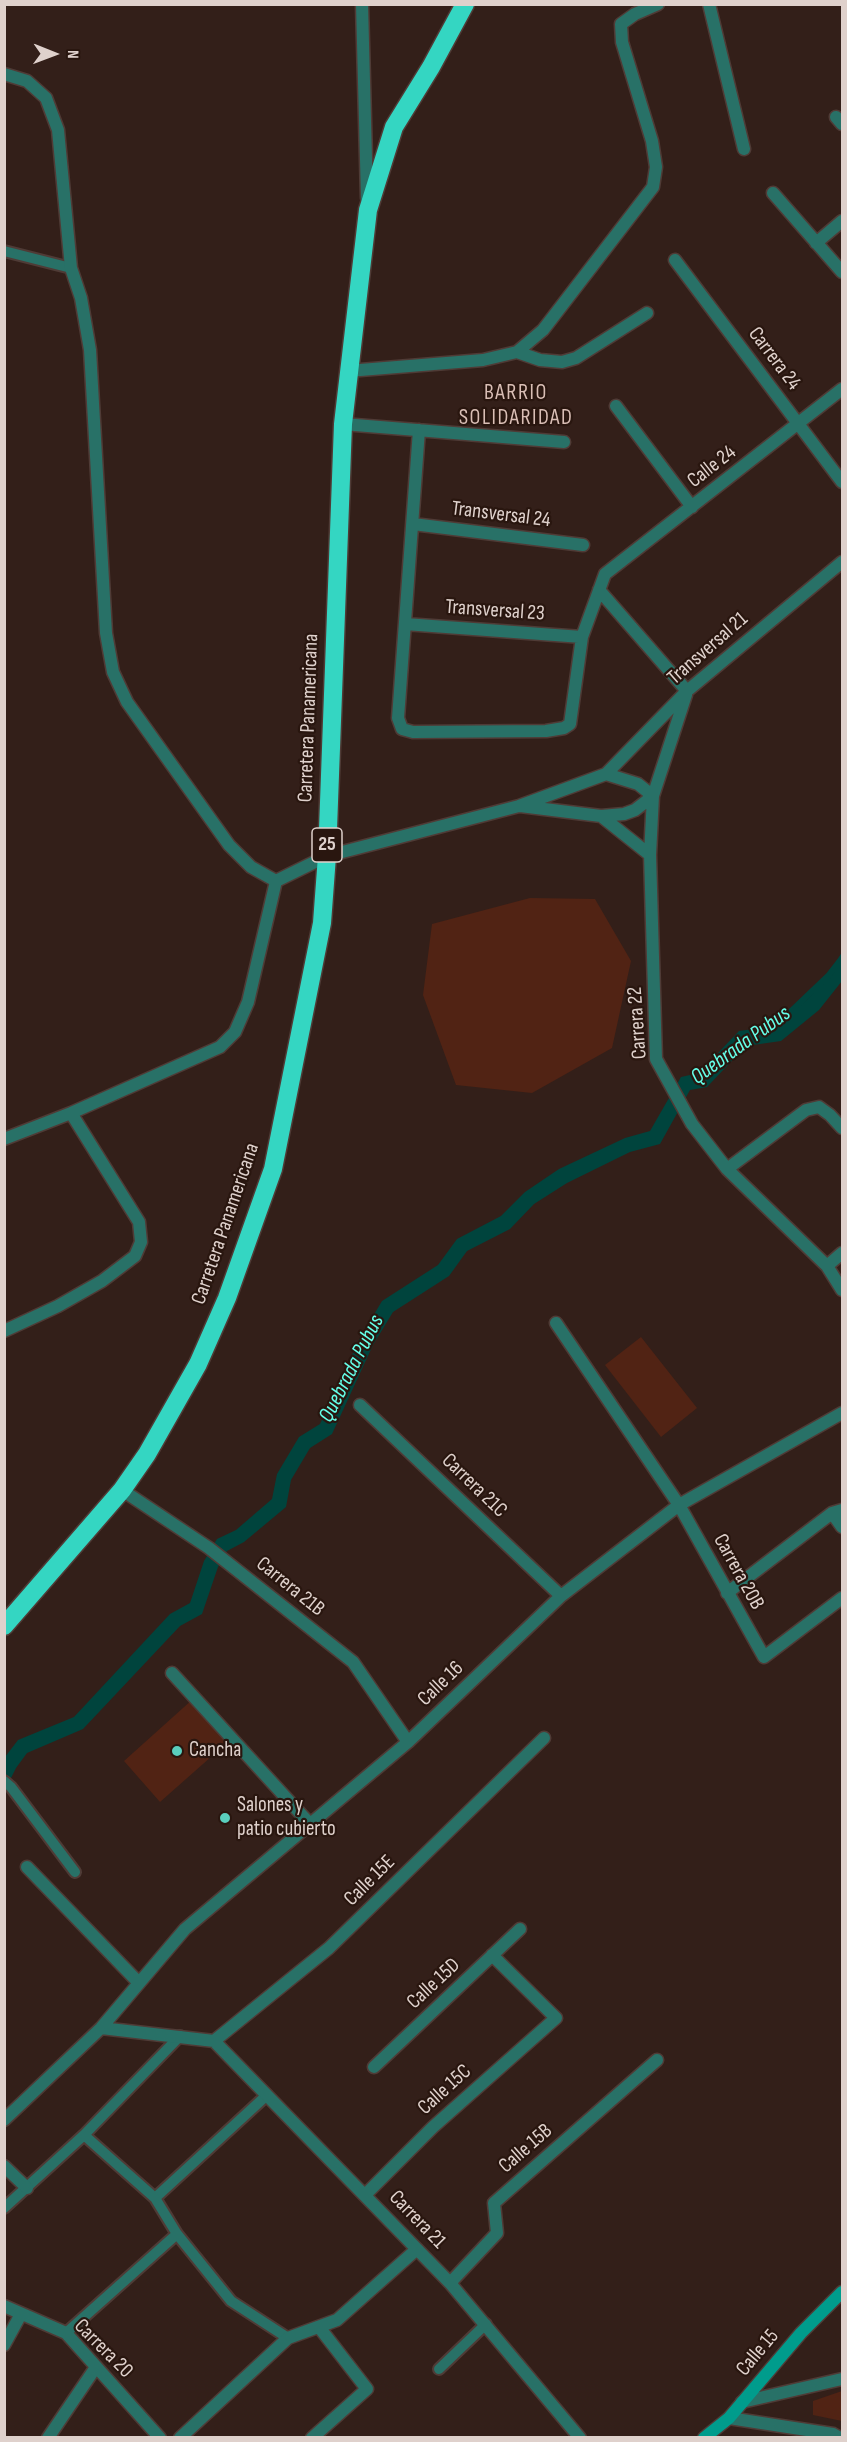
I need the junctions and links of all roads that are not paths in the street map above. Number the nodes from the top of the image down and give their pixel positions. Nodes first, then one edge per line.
1 (362, 4) edge
2 (465, 4) edge
3 (658, 4) edge
4 (709, 4) edge
5 (4, 74) edge
6 (744, 149) dead end
7 (773, 193) dead end
8 (368, 210) junction
9 (843, 221) edge
10 (816, 243) junction
11 (4, 251) edge
12 (675, 260) dead end
13 (71, 268) junction
14 (843, 272) edge
15 (647, 313) dead end
16 (517, 352) junction
17 (348, 371) junction
18 (843, 389) edge
19 (616, 406) dead end
20 (343, 424) junction
21 (799, 424) junction
22 (420, 430) junction
23 (564, 442) dead end
24 (843, 482) edge
25 (692, 507) junction
26 (413, 524) junction
27 (583, 545) dead end
28 (843, 562) edge
29 (599, 590) junction
30 (405, 624) junction
31 (582, 637) junction
32 (687, 691) junction
33 (606, 774) junction
34 (653, 796) junction
35 (519, 806) junction
36 (601, 816) junction
37 (650, 855) junction
38 (327, 856) junction
39 (276, 881) junction
40 (71, 1113) junction
41 (843, 1128) edge
42 (4, 1139) edge
43 (727, 1169) junction
44 (843, 1253) edge
45 (826, 1266) junction
46 (843, 1290) edge
47 (556, 1323) dead end
48 (4, 1331) edge
49 (360, 1405) dead end
50 (843, 1413) edge
51 (122, 1490) junction
52 (679, 1505) junction
53 (837, 1512) edge
54 (843, 1527) edge
55 (727, 1593) junction
56 (561, 1596) junction
57 (843, 1599) edge
58 (4, 1626) edge
59 (172, 1673) dead end
60 (544, 1738) dead end
61 (408, 1742) junction
62 (7, 1783) edge
63 (310, 1824) junction
64 (27, 1867) dead end
65 (75, 1872) dead end
66 (520, 1929) dead end
67 (492, 1955) junction
68 (139, 1983) junction
69 (101, 2028) junction
70 (180, 2036) junction
71 (214, 2041) junction
72 (657, 2060) dead end
73 (374, 2067) dead end
74 (267, 2095) junction
75 (4, 2120) edge
76 (84, 2135) junction
77 (4, 2166) edge
78 (27, 2188) junction
79 (365, 2195) junction
80 (155, 2198) junction
81 (4, 2208) edge
82 (177, 2234) junction
83 (417, 2249) junction
84 (450, 2283) junction
85 (843, 2292) edge
86 (4, 2306) edge
87 (21, 2314) junction
88 (486, 2324) junction
89 (319, 2326) junction
90 (66, 2333) junction
91 (288, 2338) junction
92 (4, 2344) edge
93 (96, 2367) junction
94 (440, 2369) dead end
95 (843, 2379) edge
96 (742, 2402) junction
97 (729, 2418) junction
98 (48, 2438) edge
99 (160, 2438) edge
100 (180, 2438) edge
101 (312, 2438) edge
102 (580, 2438) edge
103 (704, 2438) edge
104 (840, 2438) edge

1 - 8 street
2 - 8 highway, Carretera Panamericana / 25
3 - 16 street
4 - 6 street
5 - 13 street
7 - 10 street
8 - 17 highway, Carretera Panamericana / 25
9 - 10 street
10 - 14 street
11 - 13 lane
12 - 21 street, Carrera 24
13 - 39 street
15 - 16 street
16 - 17 street
17 - 20 highway, Carretera Panamericana / 25
18 - 21 street, Calle 24
19 - 25 street
20 - 22 street
20 - 38 highway, Carretera Panamericana / 25
21 - 24 street, Carrera 24
21 - 25 street, Calle 24
22 - 23 street
22 - 26 street
25 - 29 street, Calle 24
26 - 27 street, Transversal 24
26 - 30 street
28 - 32 street, Transversal 21
29 - 31 street
29 - 32 street
30 - 31 street, Transversal 23
30 - 31 street
32 - 33 street, Transversal 21
32 - 34 street, Carrera 22
33 - 34 street
33 - 35 street, Transversal 21
34 - 36 street, Transversal 21
34 - 37 street, Carrera 22
35 - 36 street, Transversal 21
35 - 38 street, Transversal 21
36 - 37 street
37 - 43 street, Carrera 22
38 - 39 street, Transversal 21
38 - 51 highway, Carretera Panamericana / 25
39 - 40 street
40 - 42 street
40 - 48 street
41 - 43 street
43 - 45 street, Carrera 22
44 - 45 street
45 - 46 street, Carrera 22
47 - 52 street, Carrera 20B
49 - 56 street, Carrera 21C
50 - 52 street, Calle 16
51 - 58 highway, Carretera Panamericana / 25
51 - 61 street, Carrera 21B
52 - 55 street, Carrera 20B
52 - 56 street, Calle 16
53 - 54 street
53 - 55 street
55 - 57 street, Carrera 20B
56 - 61 street, Calle 16
59 - 63 street
60 - 71 street, Calle 15E
61 - 63 street, Calle 16
62 - 65 lane
63 - 68 street, Calle 16
64 - 68 street
66 - 67 street, Calle 15D
67 - 73 street, Calle 15D
67 - 79 street, Calle 15C
68 - 69 street, Calle 16
69 - 70 street
69 - 75 street, Calle 16
70 - 71 street
70 - 76 lane
71 - 74 street, Carrera 21
72 - 84 street, Calle 15B
74 - 79 street, Carrera 21
74 - 80 lane
76 - 78 lane
76 - 80 lane
77 - 78 street
78 - 81 lane
79 - 83 street, Carrera 21
80 - 82 lane
82 - 90 lane
82 - 91 lane
83 - 84 street, Carrera 21
83 - 89 street
84 - 88 street, Carrera 21
85 - 96 street, Calle 15
86 - 87 street, Carrera 20
87 - 90 street, Carrera 20
87 - 92 street
88 - 94 lane
88 - 102 street, Carrera 21
89 - 91 street
89 - 101 street
90 - 93 street, Carrera 20
91 - 100 street
93 - 98 street
93 - 99 street, Carrera 20
95 - 96 street
96 - 97 street, Calle 15
97 - 103 street, Calle 15
97 - 104 street

